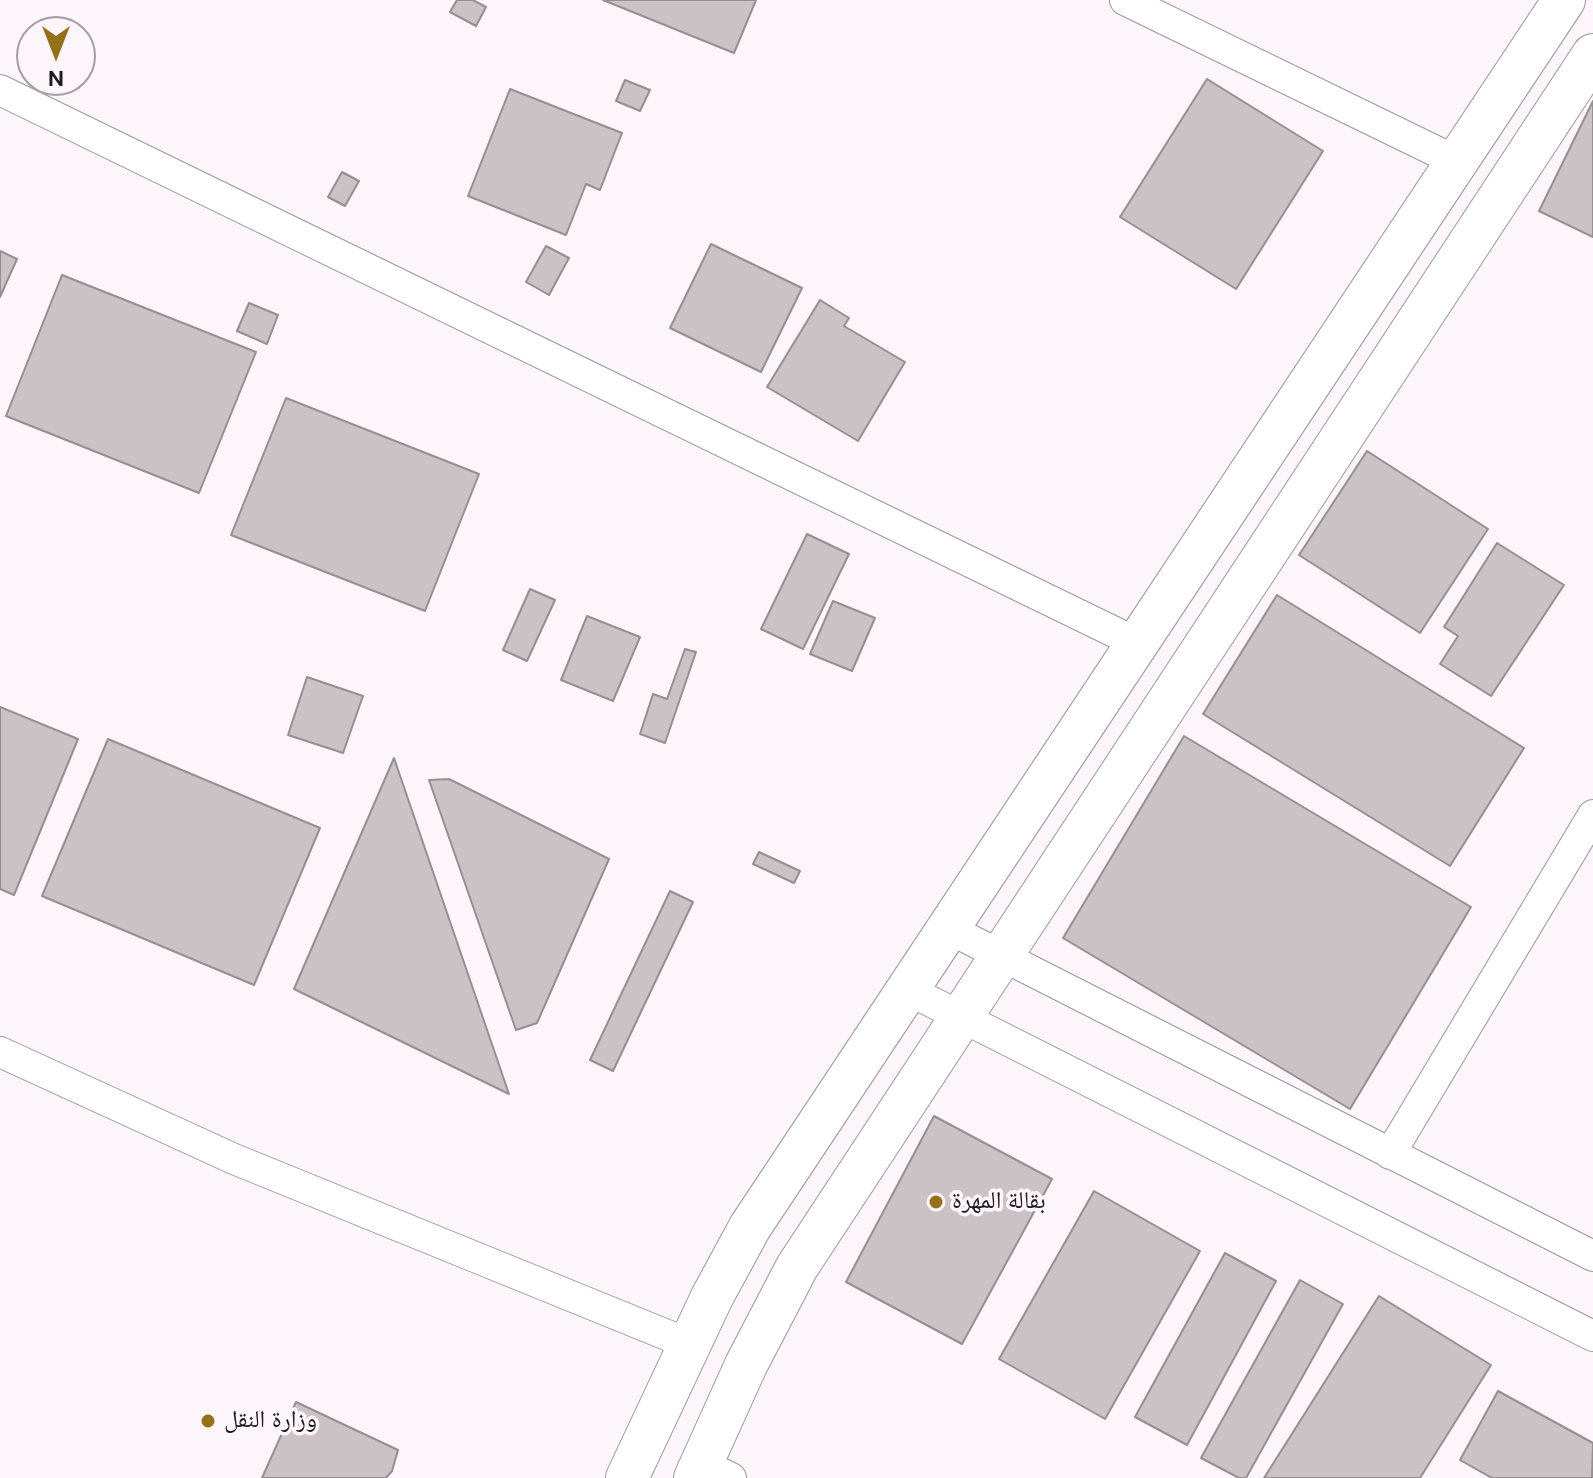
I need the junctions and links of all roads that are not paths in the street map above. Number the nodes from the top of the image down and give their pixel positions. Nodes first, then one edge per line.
1 (1125, 0) edge
2 (1564, 0) edge
3 (1593, 55) edge
4 (0, 90) edge
5 (1458, 162) junction
6 (1139, 644) junction
7 (1593, 815) edge
8 (949, 929) junction
9 (1000, 954) junction
10 (908, 990) junction
11 (960, 1015) junction
12 (0, 1052) edge
13 (1390, 1154) junction
14 (1593, 1256) edge
15 (1593, 1336) edge
16 (689, 1344) junction
17 (709, 1473) edge
18 (627, 1478) edge

1 - 5 street
2 - 5 main road
3 - 9 main road
4 - 6 street
5 - 6 main road
6 - 8 main road
7 - 13 street
8 - 9 street
8 - 10 main road
9 - 11 main road
9 - 13 street
10 - 11 street
10 - 16 main road
11 - 15 street
11 - 17 main road
12 - 16 street
13 - 14 street
16 - 18 main road

